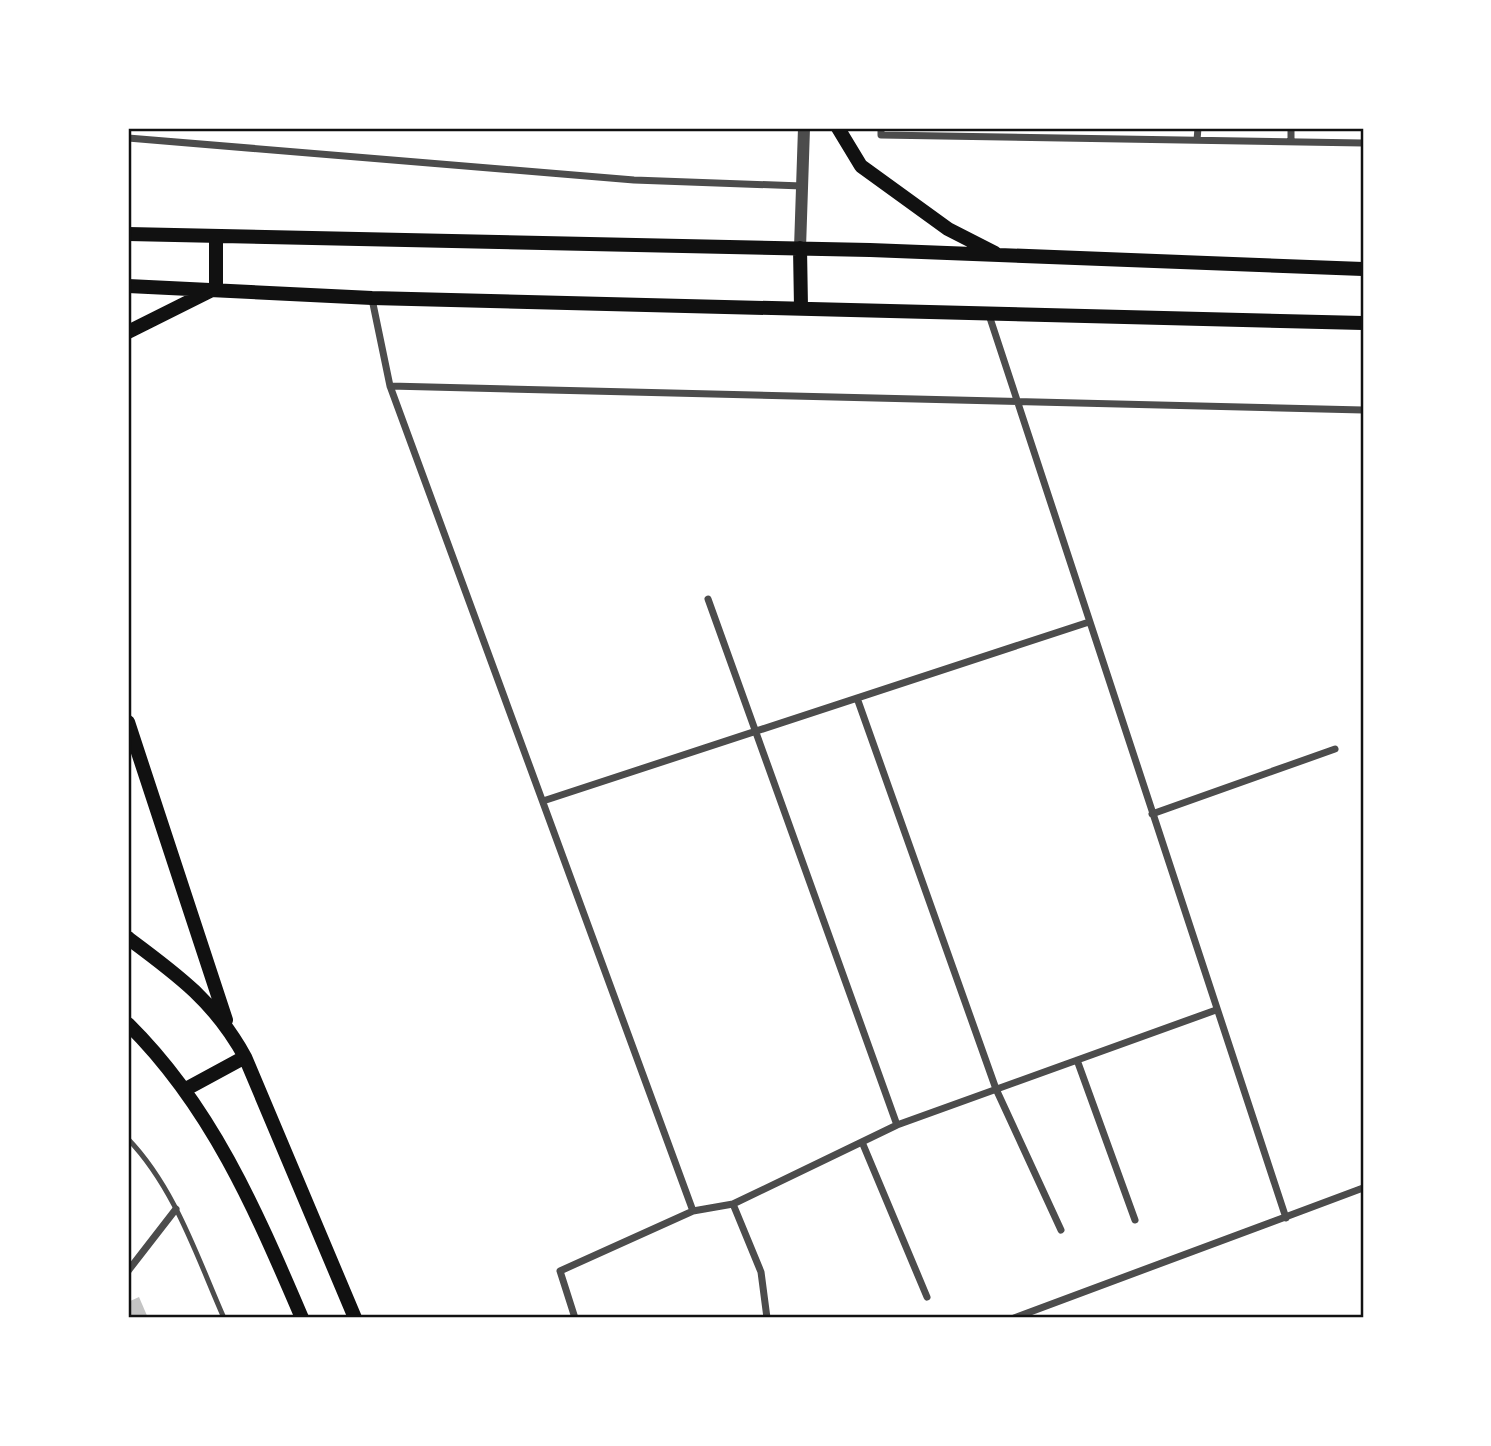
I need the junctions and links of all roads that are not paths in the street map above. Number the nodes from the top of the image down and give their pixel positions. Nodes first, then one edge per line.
1 (804, 128) edge
2 (838, 128) edge
3 (881, 128) edge
4 (1198, 128) edge
5 (1292, 128) edge
6 (128, 138) edge
7 (1197, 140) junction
8 (1292, 142) junction
9 (1363, 143) edge
10 (802, 186) junction
11 (128, 234) edge
12 (216, 238) junction
13 (800, 248) junction
14 (1000, 255) junction
15 (1363, 269) edge
16 (128, 286) edge
17 (216, 288) junction
18 (372, 298) junction
19 (801, 307) junction
20 (989, 315) junction
21 (1363, 323) edge
22 (128, 332) edge
23 (390, 386) junction
24 (1016, 401) junction
25 (1363, 410) edge
26 (708, 600) dead end
27 (1089, 622) junction
28 (857, 698) junction
29 (128, 723) edge
30 (755, 732) junction
31 (1335, 749) dead end
32 (543, 801) junction
33 (1152, 814) junction
34 (128, 939) edge
35 (1216, 1010) junction
36 (128, 1024) edge
37 (227, 1024) junction
38 (245, 1057) junction
39 (1077, 1060) junction
40 (186, 1089) junction
41 (996, 1089) junction
42 (897, 1125) junction
43 (128, 1139) edge
44 (862, 1142) junction
45 (1363, 1188) edge
46 (733, 1204) junction
47 (176, 1209) junction
48 (693, 1211) junction
49 (1286, 1218) junction
50 (1135, 1220) dead end
51 (1061, 1230) dead end
52 (128, 1271) edge
53 (926, 1297) dead end
54 (224, 1318) edge
55 (302, 1318) edge
56 (355, 1318) edge
57 (575, 1318) edge
58 (767, 1318) edge
59 (1014, 1318) edge

1 - 10 street
2 - 14 main road
3 - 7 street
4 - 7 street
5 - 8 street
6 - 10 street
7 - 8 street
8 - 9 street
10 - 13 street
11 - 12 main road
12 - 13 main road
12 - 17 main road
13 - 14 main road
13 - 19 main road
14 - 15 main road
16 - 17 main road
17 - 18 main road
17 - 22 main road
18 - 19 main road
18 - 23 street
19 - 20 main road
20 - 21 main road
20 - 24 street
23 - 24 street
23 - 32 street
24 - 25 street
24 - 27 street
26 - 30 street
27 - 28 street
27 - 33 street
28 - 30 street
28 - 41 street
29 - 37 main road
30 - 32 street
30 - 42 street
31 - 33 street
32 - 48 street
33 - 35 street
34 - 37 main road
35 - 39 street
35 - 49 street
36 - 40 main road
37 - 38 main road
38 - 40 main road
38 - 56 main road
39 - 41 street
39 - 50 street
40 - 55 main road
41 - 42 street
41 - 51 street
42 - 44 street
43 - 47 lane
44 - 46 street
44 - 53 street
45 - 49 street
46 - 48 street
46 - 58 street
47 - 52 street
47 - 54 lane
48 - 57 street
49 - 59 street

